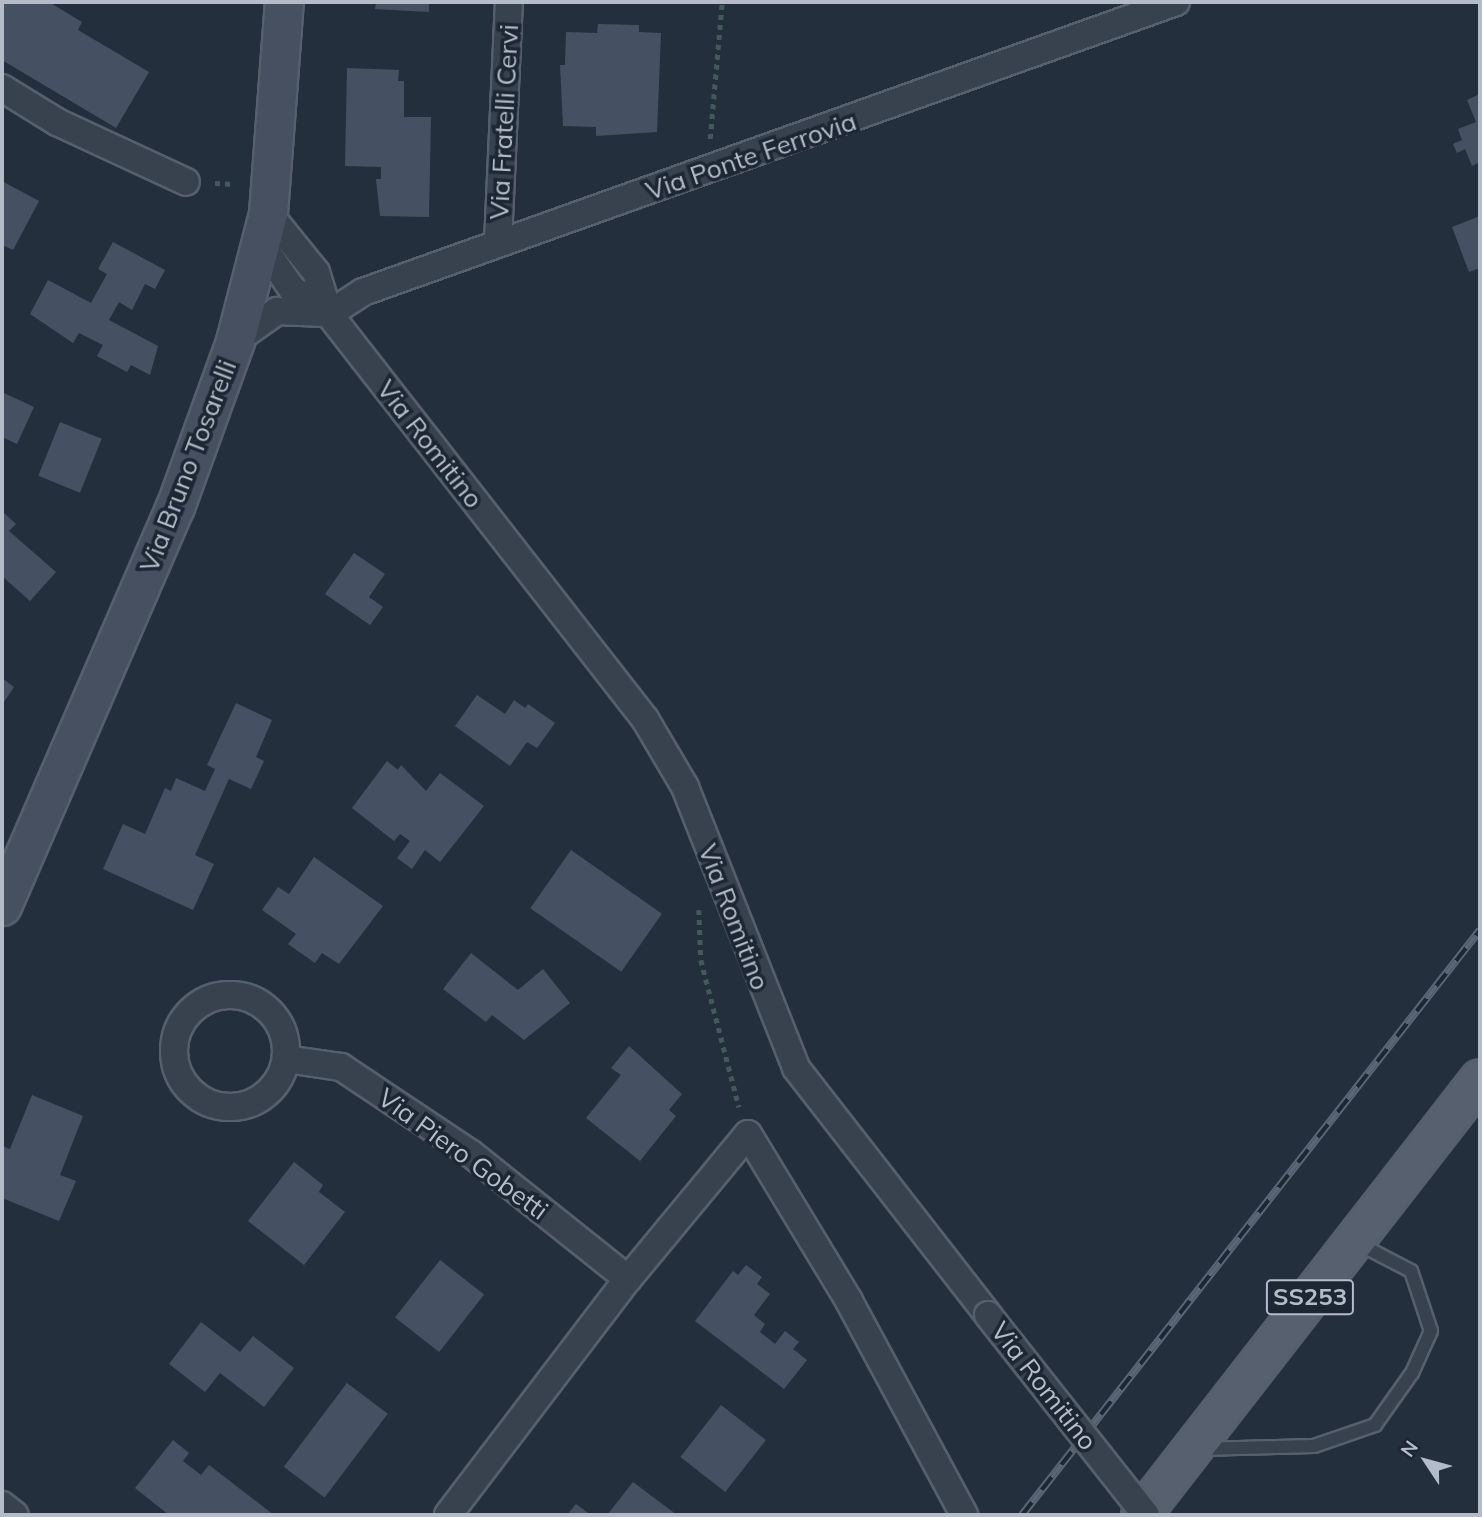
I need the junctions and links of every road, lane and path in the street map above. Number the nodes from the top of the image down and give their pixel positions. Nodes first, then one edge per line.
1 (284, 2) edge
2 (509, 2) edge
3 (722, 2) edge
4 (1176, 2) edge
5 (2, 88) edge
6 (707, 171) junction
7 (186, 182) joint
8 (267, 213) junction
9 (498, 242) junction
10 (329, 314) junction
11 (235, 341) junction
12 (710, 855) junction
13 (2, 906) edge
14 (286, 1059) junction
15 (1480, 1079) edge
16 (748, 1134) junction
17 (1354, 1242) junction
18 (628, 1279) junction
19 (1192, 1449) junction
20 (2, 1505) edge
21 (15, 1515) edge
22 (448, 1515) edge
23 (964, 1515) edge
24 (1143, 1515) edge

1 - 8 street, Via Bruno Tosarelli
2 - 9 street, Via Fratelli Cervi
3 - 6 path
4 - 6 street, Via Ponte Ferrovia
5 - 7 street
6 - 9 street, Via Ponte Ferrovia
7 - 8 path
8 - 10 street, Via Romitino
8 - 11 street, Via Bruno Tosarelli
9 - 10 street, Via Ponte Ferrovia
10 - 11 street
10 - 12 street, Via Romitino
11 - 13 street, Via Bruno Tosarelli
12 - 16 path
12 - 24 street, Via Romitino, bridge
14 - 14 street
14 - 18 street, Via Piero Gobetti
15 - 17 main road, SS253
16 - 18 street
16 - 23 street
17 - 19 main road, SS253
17 - 19 lane
18 - 22 street
19 - 24 main road, SS253
20 - 21 street

